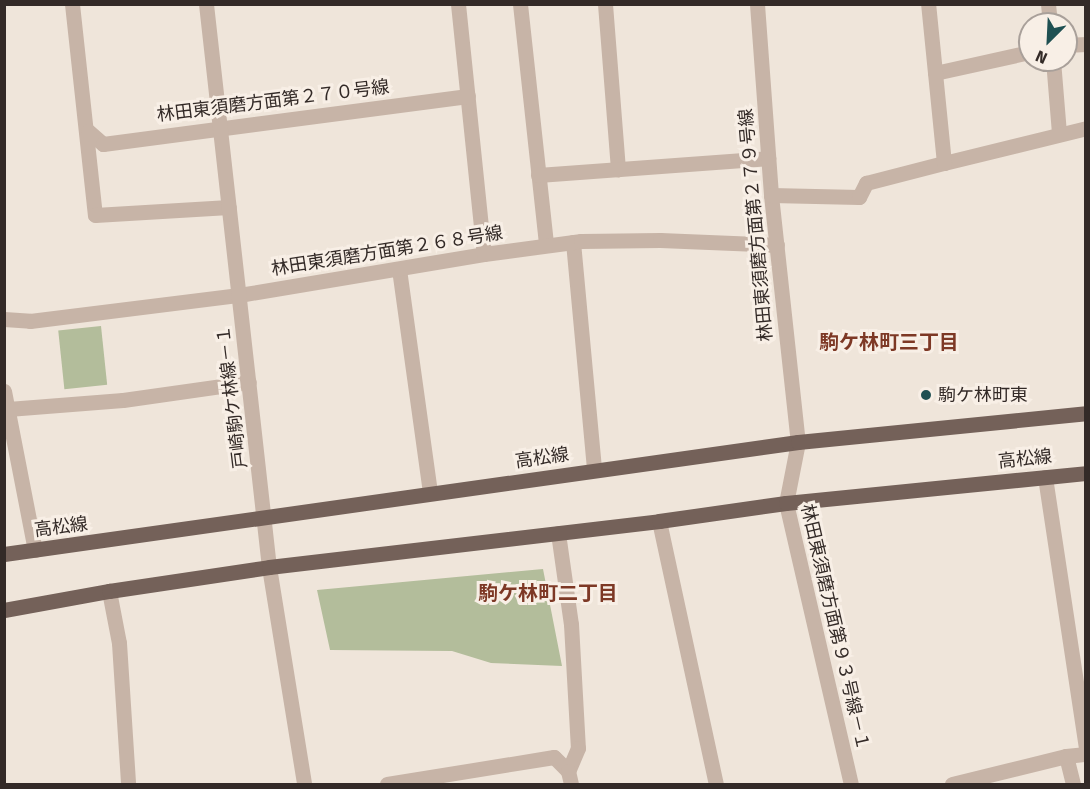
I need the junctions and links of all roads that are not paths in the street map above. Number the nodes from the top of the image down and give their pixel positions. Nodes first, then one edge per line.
1 (72, 4) edge
2 (206, 4) edge
3 (520, 4) edge
4 (604, 4) edge
5 (757, 4) edge
6 (928, 4) edge
7 (463, 5) edge
8 (1018, 55) edge
9 (1054, 72) edge
10 (935, 73) junction
11 (468, 96) junction
12 (220, 127) junction
13 (1086, 128) edge
14 (88, 131) junction
15 (1059, 133) junction
16 (768, 158) junction
17 (944, 163) junction
18 (618, 169) junction
19 (538, 175) junction
20 (771, 195) junction
21 (229, 207) junction
22 (573, 242) junction
23 (777, 245) junction
24 (546, 246) junction
25 (484, 254) junction
26 (399, 269) junction
27 (239, 295) junction
28 (4, 319) edge
29 (249, 382) junction
30 (5, 392) edge
31 (8, 409) junction
32 (1086, 412) edge
33 (798, 442) junction
34 (594, 470) junction
35 (1086, 472) edge
36 (1045, 477) junction
37 (430, 494) junction
38 (786, 503) junction
39 (265, 516) junction
40 (659, 521) junction
41 (558, 533) junction
42 (35, 550) junction
43 (4, 554) edge
44 (269, 567) junction
45 (109, 591) junction
46 (4, 610) edge
47 (1086, 747) edge
48 (1086, 754) edge
49 (1066, 756) junction
50 (570, 778) edge
51 (128, 784) edge
52 (304, 784) edge
53 (387, 784) edge
54 (716, 784) edge
55 (850, 784) edge
56 (952, 784) edge
57 (1072, 784) edge

1 - 14 street
2 - 12 street, 戸崎駒ケ林線－１
3 - 19 street
4 - 18 street
5 - 16 street, 林田東須磨方面第２７９号線
6 - 10 street
7 - 11 street
8 - 10 street
9 - 15 street
10 - 17 street
11 - 12 street, 林田東須磨方面第２７０号線
11 - 25 street
12 - 14 street, 林田東須磨方面第２７０号線
12 - 21 street, 戸崎駒ケ林線－１
13 - 15 street
14 - 21 street
15 - 17 street
16 - 18 street
16 - 20 street, 林田東須磨方面第２７９号線
17 - 20 street
18 - 19 street
19 - 24 street
20 - 23 street, 林田東須磨方面第２７９号線
21 - 27 street, 戸崎駒ケ林線－１
22 - 23 street, 林田東須磨方面第２６８号線
22 - 24 street, 林田東須磨方面第２６８号線
22 - 34 street
23 - 33 street, 林田東須磨方面第２７９号線
24 - 25 street, 林田東須磨方面第２６８号線
25 - 26 street, 林田東須磨方面第２６８号線
26 - 27 street, 林田東須磨方面第２６８号線
26 - 37 street
27 - 28 street, 林田東須磨方面第２６８号線
27 - 29 street, 戸崎駒ケ林線－１
29 - 31 street
29 - 39 street, 戸崎駒ケ林線－１
30 - 31 street
31 - 42 street
32 - 33 main road, 高松線
33 - 34 main road, 高松線
33 - 38 street, 林田東須磨方面第９３号線－１
34 - 37 main road, 高松線
35 - 36 main road, 高松線
36 - 38 main road, 高松線
36 - 47 street
37 - 39 main road, 高松線
38 - 40 main road, 高松線
38 - 55 street, 林田東須磨方面第９３号線－１
39 - 42 main road, 高松線
39 - 44 street, 戸崎駒ケ林線－１
40 - 41 main road, 高松線
40 - 54 street
41 - 44 main road, 高松線
41 - 50 street
42 - 43 main road, 高松線
44 - 45 main road, 高松線
44 - 52 street, 戸崎駒ケ林線－１
45 - 46 main road, 高松線
45 - 51 street
48 - 49 street
49 - 56 street
49 - 57 street
50 - 53 street

